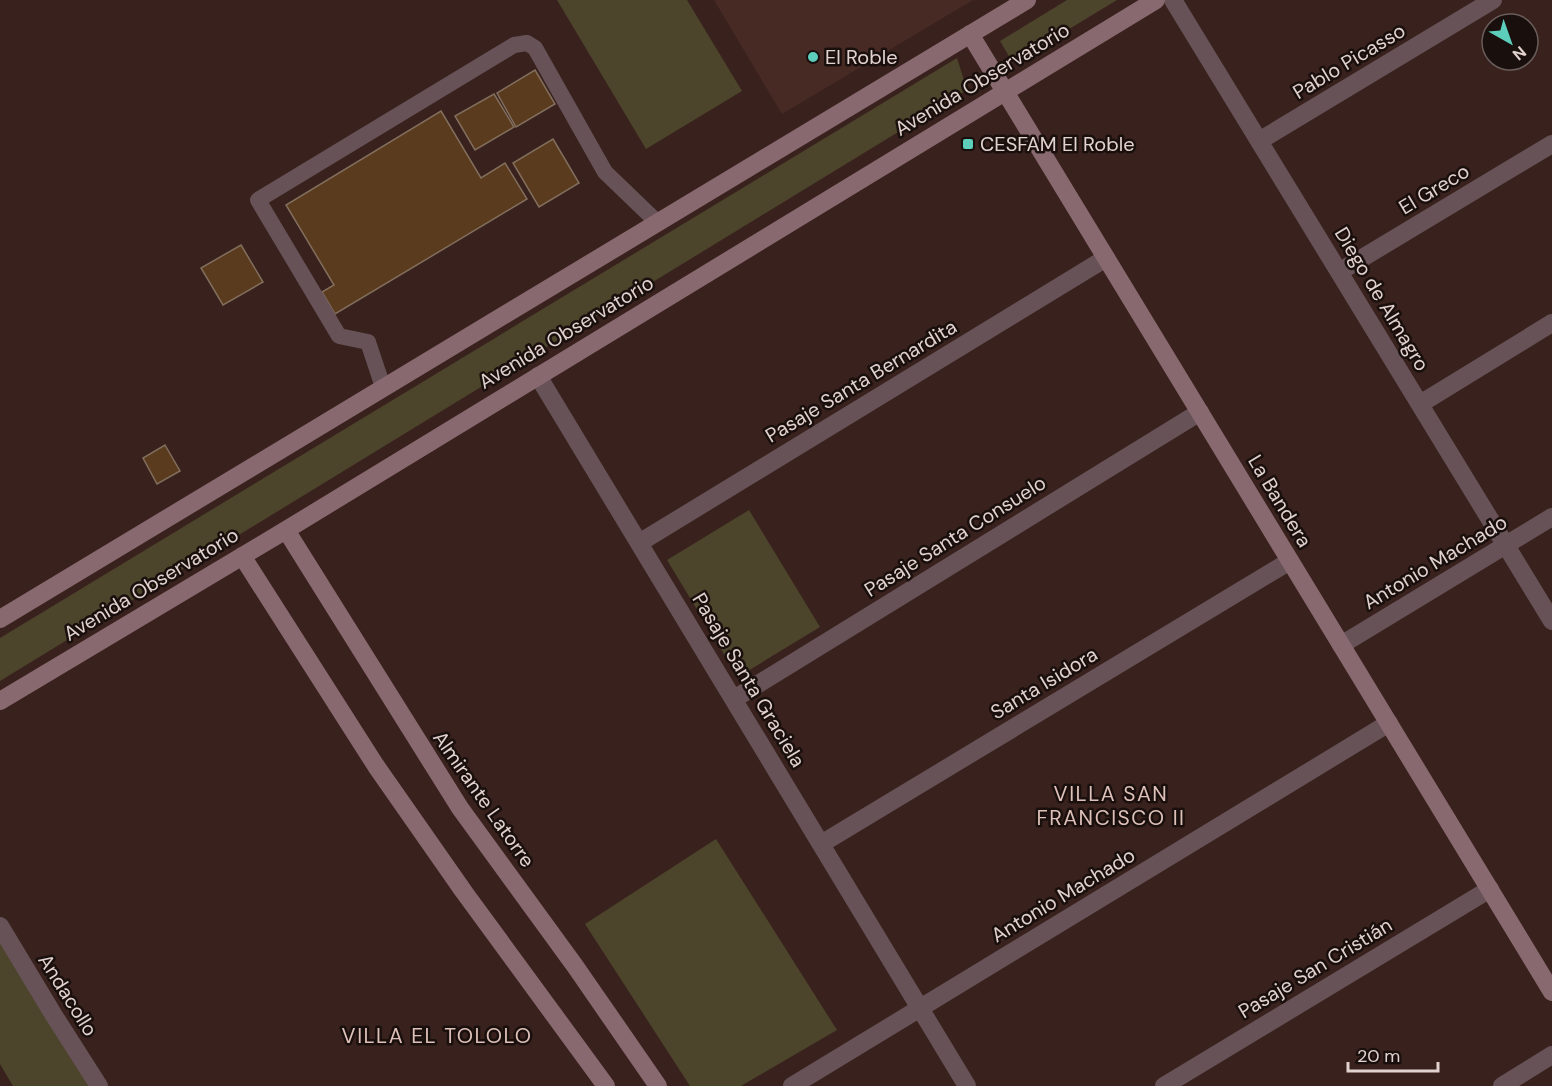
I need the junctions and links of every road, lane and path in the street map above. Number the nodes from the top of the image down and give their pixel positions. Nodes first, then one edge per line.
1 (1027, 0) edge
2 (1156, 0) edge
3 (1173, 0) edge
4 (1493, 0) edge
5 (970, 34) junction
6 (1005, 91) junction
7 (1259, 141) junction
8 (1552, 144) edge
9 (658, 223) junction
10 (1106, 258) junction
11 (1339, 272) junction
12 (1552, 324) edge
13 (538, 376) junction
14 (383, 387) junction
15 (1420, 404) junction
16 (1200, 412) junction
17 (1552, 518) edge
18 (286, 530) junction
19 (639, 543) junction
20 (1506, 545) junction
21 (242, 556) junction
22 (1290, 561) junction
23 (0, 620) edge
24 (1552, 621) edge
25 (1341, 645) junction
26 (734, 699) junction
27 (0, 701) edge
28 (1389, 723) junction
29 (821, 844) junction
30 (1490, 889) junction
31 (0, 926) edge
32 (1552, 992) edge
33 (921, 1007) junction
34 (1552, 1055) edge
35 (99, 1086) edge
36 (606, 1086) edge
37 (658, 1086) edge
38 (792, 1086) edge
39 (967, 1086) edge
40 (1164, 1086) edge
41 (1502, 1086) edge

1 - 5 main road
2 - 6 main road, Avenida Observatorio
3 - 7 street, Diego de Almagro
4 - 7 street, Pablo Picasso
5 - 6 main road, La Bandera
5 - 9 main road
6 - 10 main road, La Bandera
6 - 13 main road, Avenida Observatorio
7 - 11 street, Diego de Almagro
8 - 11 street, El Greco
9 - 14 main road
9 - 14 lane
10 - 16 main road, La Bandera
10 - 19 street, Pasaje Santa Bernardita
11 - 15 street, Diego de Almagro
12 - 15 street
13 - 18 main road, Avenida Observatorio
13 - 19 street, Pasaje Santa Graciela
14 - 23 main road
15 - 20 street, Diego de Almagro
16 - 22 main road, La Bandera
16 - 26 street, Pasaje Santa Consuelo
17 - 20 street, Antonio Machado
18 - 21 main road, Avenida Observatorio
18 - 37 main road, Almirante Latorre
19 - 26 street, Pasaje Santa Graciela
20 - 24 street, Diego de Almagro
20 - 25 street, Antonio Machado
21 - 27 main road, Avenida Observatorio
21 - 36 main road
22 - 25 main road, La Bandera
22 - 29 street, Santa Isidora
25 - 28 main road, La Bandera
26 - 29 street, Pasaje Santa Graciela
28 - 30 main road, La Bandera
28 - 33 street, Antonio Machado
29 - 33 street, Pasaje Santa Graciela
30 - 32 main road, La Bandera
30 - 40 street, Pasaje San Cristián
31 - 35 street, Andacollo
33 - 38 street, Antonio Machado
33 - 39 street, Pasaje Santa Graciela
34 - 41 street

